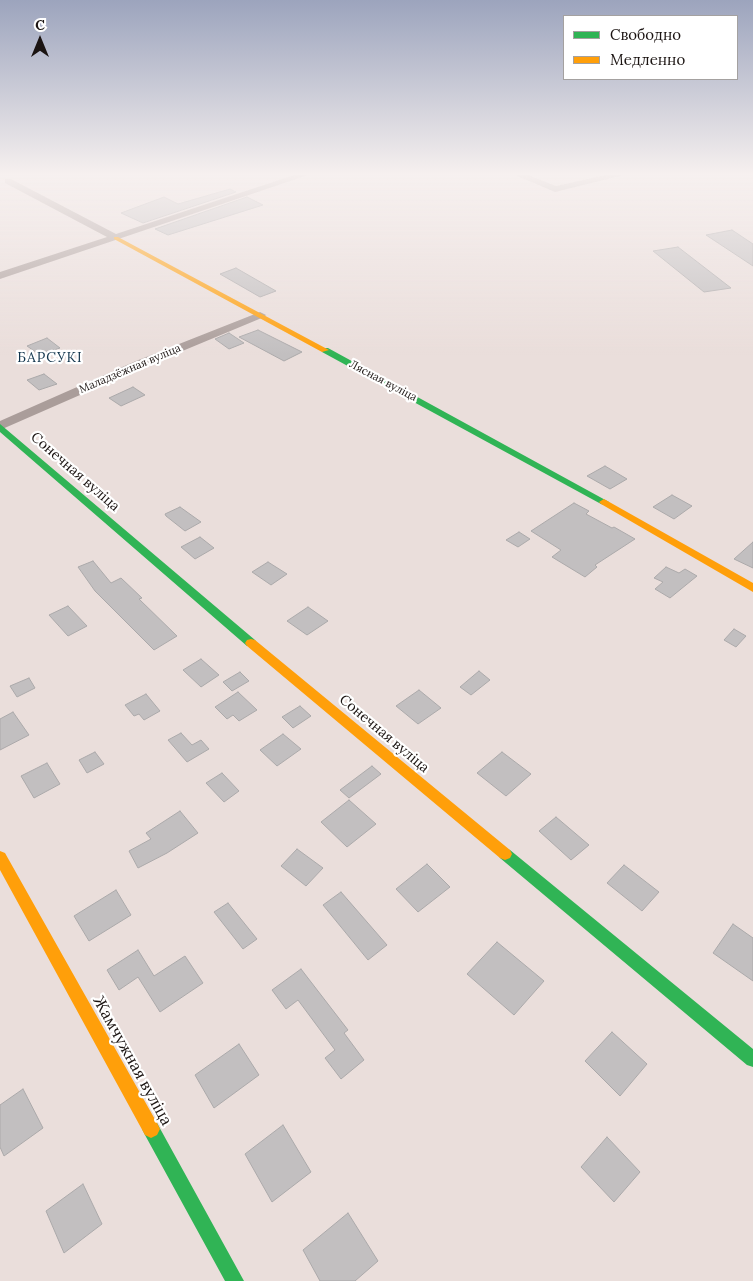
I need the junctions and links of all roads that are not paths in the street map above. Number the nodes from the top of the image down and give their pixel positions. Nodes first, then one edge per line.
1 (110, 235) edge
2 (126, 235) edge
3 (116, 238) junction
4 (0, 276) edge
5 (260, 314) junction
6 (0, 427) edge
7 (753, 588) edge
8 (0, 857) edge
9 (753, 1059) edge
10 (235, 1281) edge

1 - 3 street, Лясная вуліца
2 - 3 street
3 - 4 street
3 - 5 street, Лясная вуліца
5 - 6 street, Маладзёжная вуліца
5 - 7 street, Лясная вуліца
6 - 9 street, Сонечная вуліца
8 - 10 street, Жамчужная вуліца

